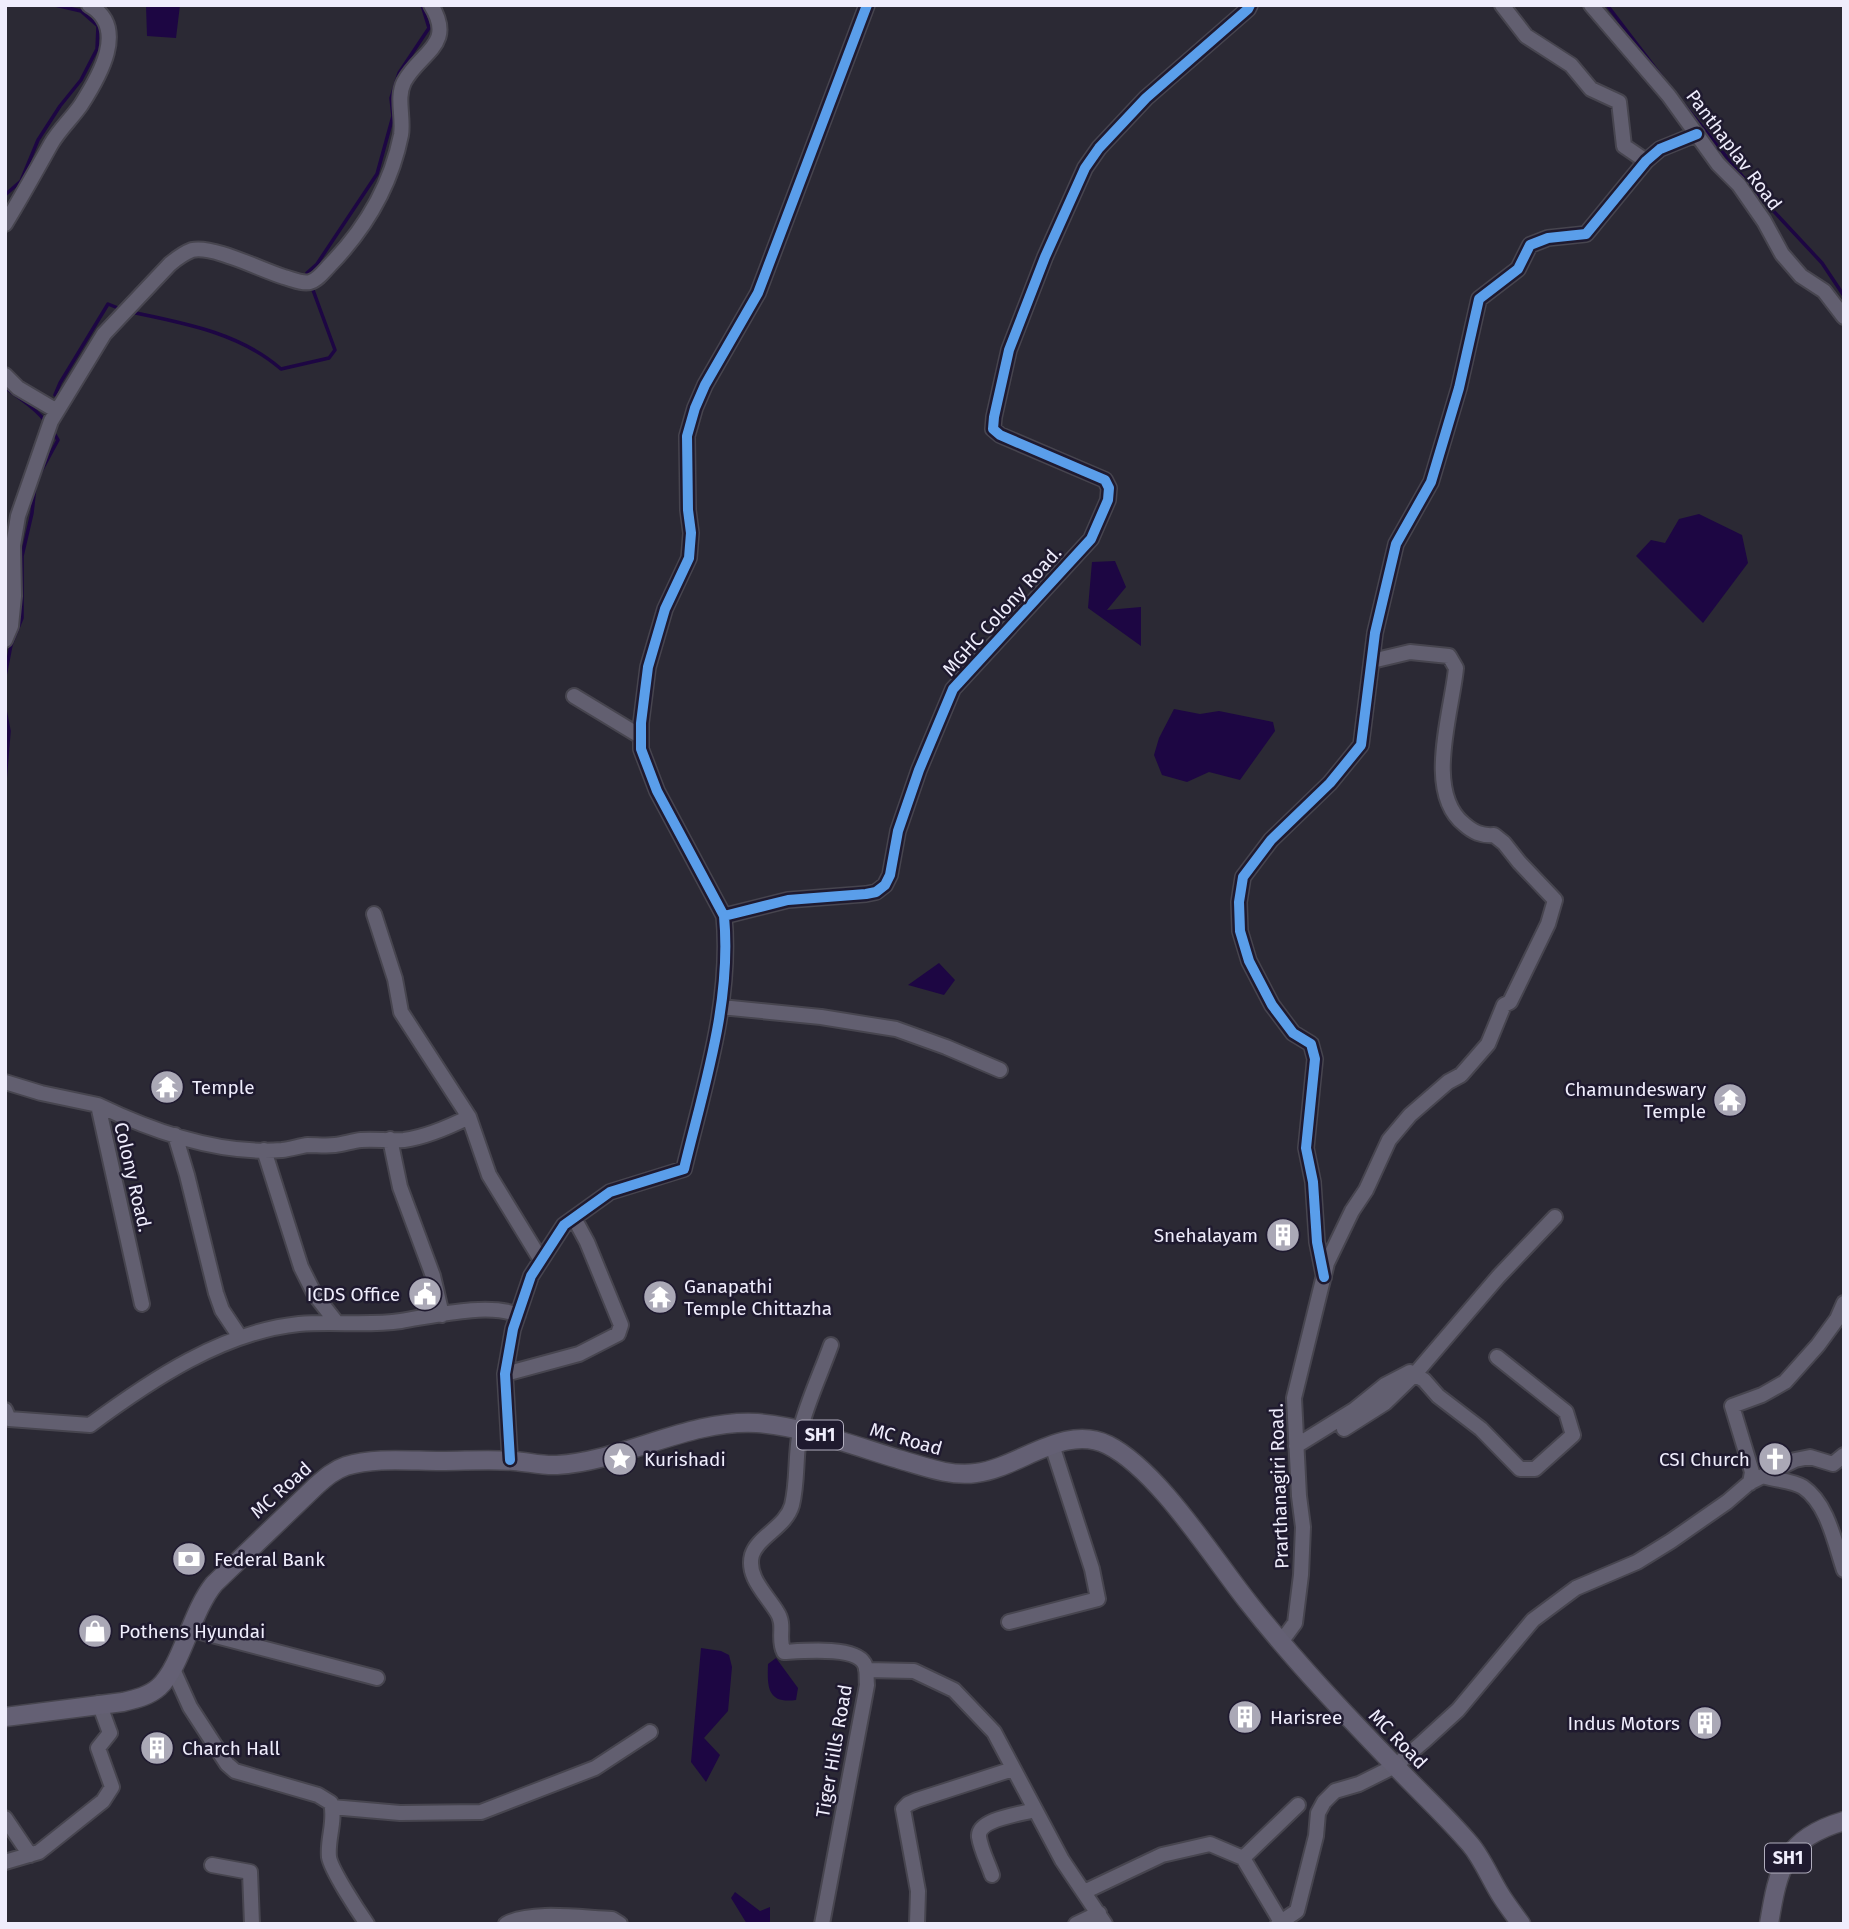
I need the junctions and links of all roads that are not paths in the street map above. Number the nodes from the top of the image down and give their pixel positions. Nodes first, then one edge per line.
1 (89, 5) edge
2 (431, 5) edge
3 (867, 5) edge
4 (1250, 5) edge
5 (1502, 5) edge
6 (1591, 5) edge
7 (1697, 134) junction
8 (1646, 161) junction
9 (5, 225) edge
10 (1844, 317) edge
11 (5, 374) edge
12 (54, 416) junction
13 (5, 640) edge
14 (1372, 661) junction
15 (574, 696) dead end
16 (640, 736) junction
17 (374, 914) dead end
18 (724, 916) junction
19 (722, 1007) junction
20 (1000, 1070) dead end
21 (5, 1082) edge
22 (98, 1105) junction
23 (469, 1117) junction
24 (175, 1135) junction
25 (390, 1139) junction
26 (264, 1150) junction
27 (1555, 1217) dead end
28 (574, 1218) junction
29 (541, 1260) junction
30 (1324, 1277) junction
31 (1844, 1303) edge
32 (142, 1304) dead end
33 (442, 1315) junction
34 (518, 1315) junction
35 (337, 1323) junction
36 (240, 1337) junction
37 (831, 1345) dead end
38 (1497, 1357) dead end
39 (505, 1374) junction
40 (1415, 1374) junction
41 (5, 1410) edge
42 (1344, 1429) dead end
43 (800, 1430) junction
44 (1052, 1445) junction
45 (1296, 1446) junction
46 (1844, 1455) edge
47 (510, 1460) junction
48 (1766, 1476) junction
49 (1750, 1483) junction
50 (1844, 1570) edge
51 (1009, 1622) dead end
52 (189, 1629) junction
53 (1281, 1642) junction
54 (172, 1667) junction
55 (866, 1670) junction
56 (377, 1678) dead end
57 (99, 1703) junction
58 (5, 1717) edge
59 (650, 1732) dead end
60 (1395, 1766) junction
61 (1013, 1769) junction
62 (1298, 1805) dead end
63 (332, 1807) junction
64 (1035, 1810) junction
65 (5, 1818) edge
66 (1844, 1821) edge
67 (30, 1855) junction
68 (1243, 1858) junction
69 (5, 1862) edge
70 (212, 1865) dead end
71 (992, 1875) dead end
72 (1084, 1892) junction
73 (1102, 1918) edge
74 (359, 1921) edge
75 (1280, 1923) edge
76 (252, 1924) edge
77 (506, 1924) edge
78 (620, 1924) edge
79 (822, 1924) edge
80 (917, 1924) edge
81 (1076, 1924) edge
82 (1521, 1924) edge
83 (1769, 1924) edge

1 - 9 street
2 - 12 street
3 - 16 street
4 - 18 street, MGHC Colony Road.
5 - 8 street
6 - 7 street, Panthaplav Road
7 - 8 street
7 - 10 street, Panthaplav Road
8 - 14 street
11 - 12 street
12 - 13 street
14 - 30 street
14 - 30 street, Prarthanagiri Road.
15 - 16 street
16 - 18 street
17 - 23 street
18 - 19 street
19 - 20 street
19 - 28 street
21 - 22 street
22 - 24 street, Colony Road.
22 - 32 street, Colony Road.
23 - 25 street, Colony Road.
23 - 29 street
24 - 26 street, Colony Road.
24 - 36 street
25 - 26 street, Colony Road.
25 - 33 street
26 - 35 street
27 - 40 street
28 - 29 street
28 - 39 street
29 - 34 street
30 - 45 street, Prarthanagiri Road.
31 - 49 street
33 - 34 street
33 - 35 street
34 - 39 street
35 - 36 street
36 - 41 street
37 - 43 street
38 - 40 street
39 - 47 street
40 - 42 street
40 - 45 street
43 - 44 main road, MC Road / SH1
43 - 47 main road, MC Road / SH1
43 - 55 street, Tiger Hills Road
44 - 51 street
44 - 53 main road, MC Road / SH1
45 - 53 street, Prarthanagiri Road.
46 - 48 street
47 - 52 main road, MC Road / SH1
48 - 49 street
48 - 50 street
49 - 60 street
52 - 54 main road, MC Road / SH1
52 - 56 street
53 - 60 main road, MC Road / SH1
54 - 57 main road, MC Road / SH1
54 - 63 street
55 - 61 street
55 - 79 street, Tiger Hills Road
57 - 58 main road, MC Road / SH1
57 - 67 street
59 - 63 street
60 - 75 street
60 - 82 main road, MC Road / SH1
61 - 64 street
61 - 80 street
62 - 68 street
63 - 74 street
64 - 71 street
64 - 72 street
65 - 67 street
66 - 83 main road, SH1
67 - 69 street
68 - 72 street
68 - 75 street
70 - 76 street
72 - 73 street
73 - 81 street
77 - 78 street

